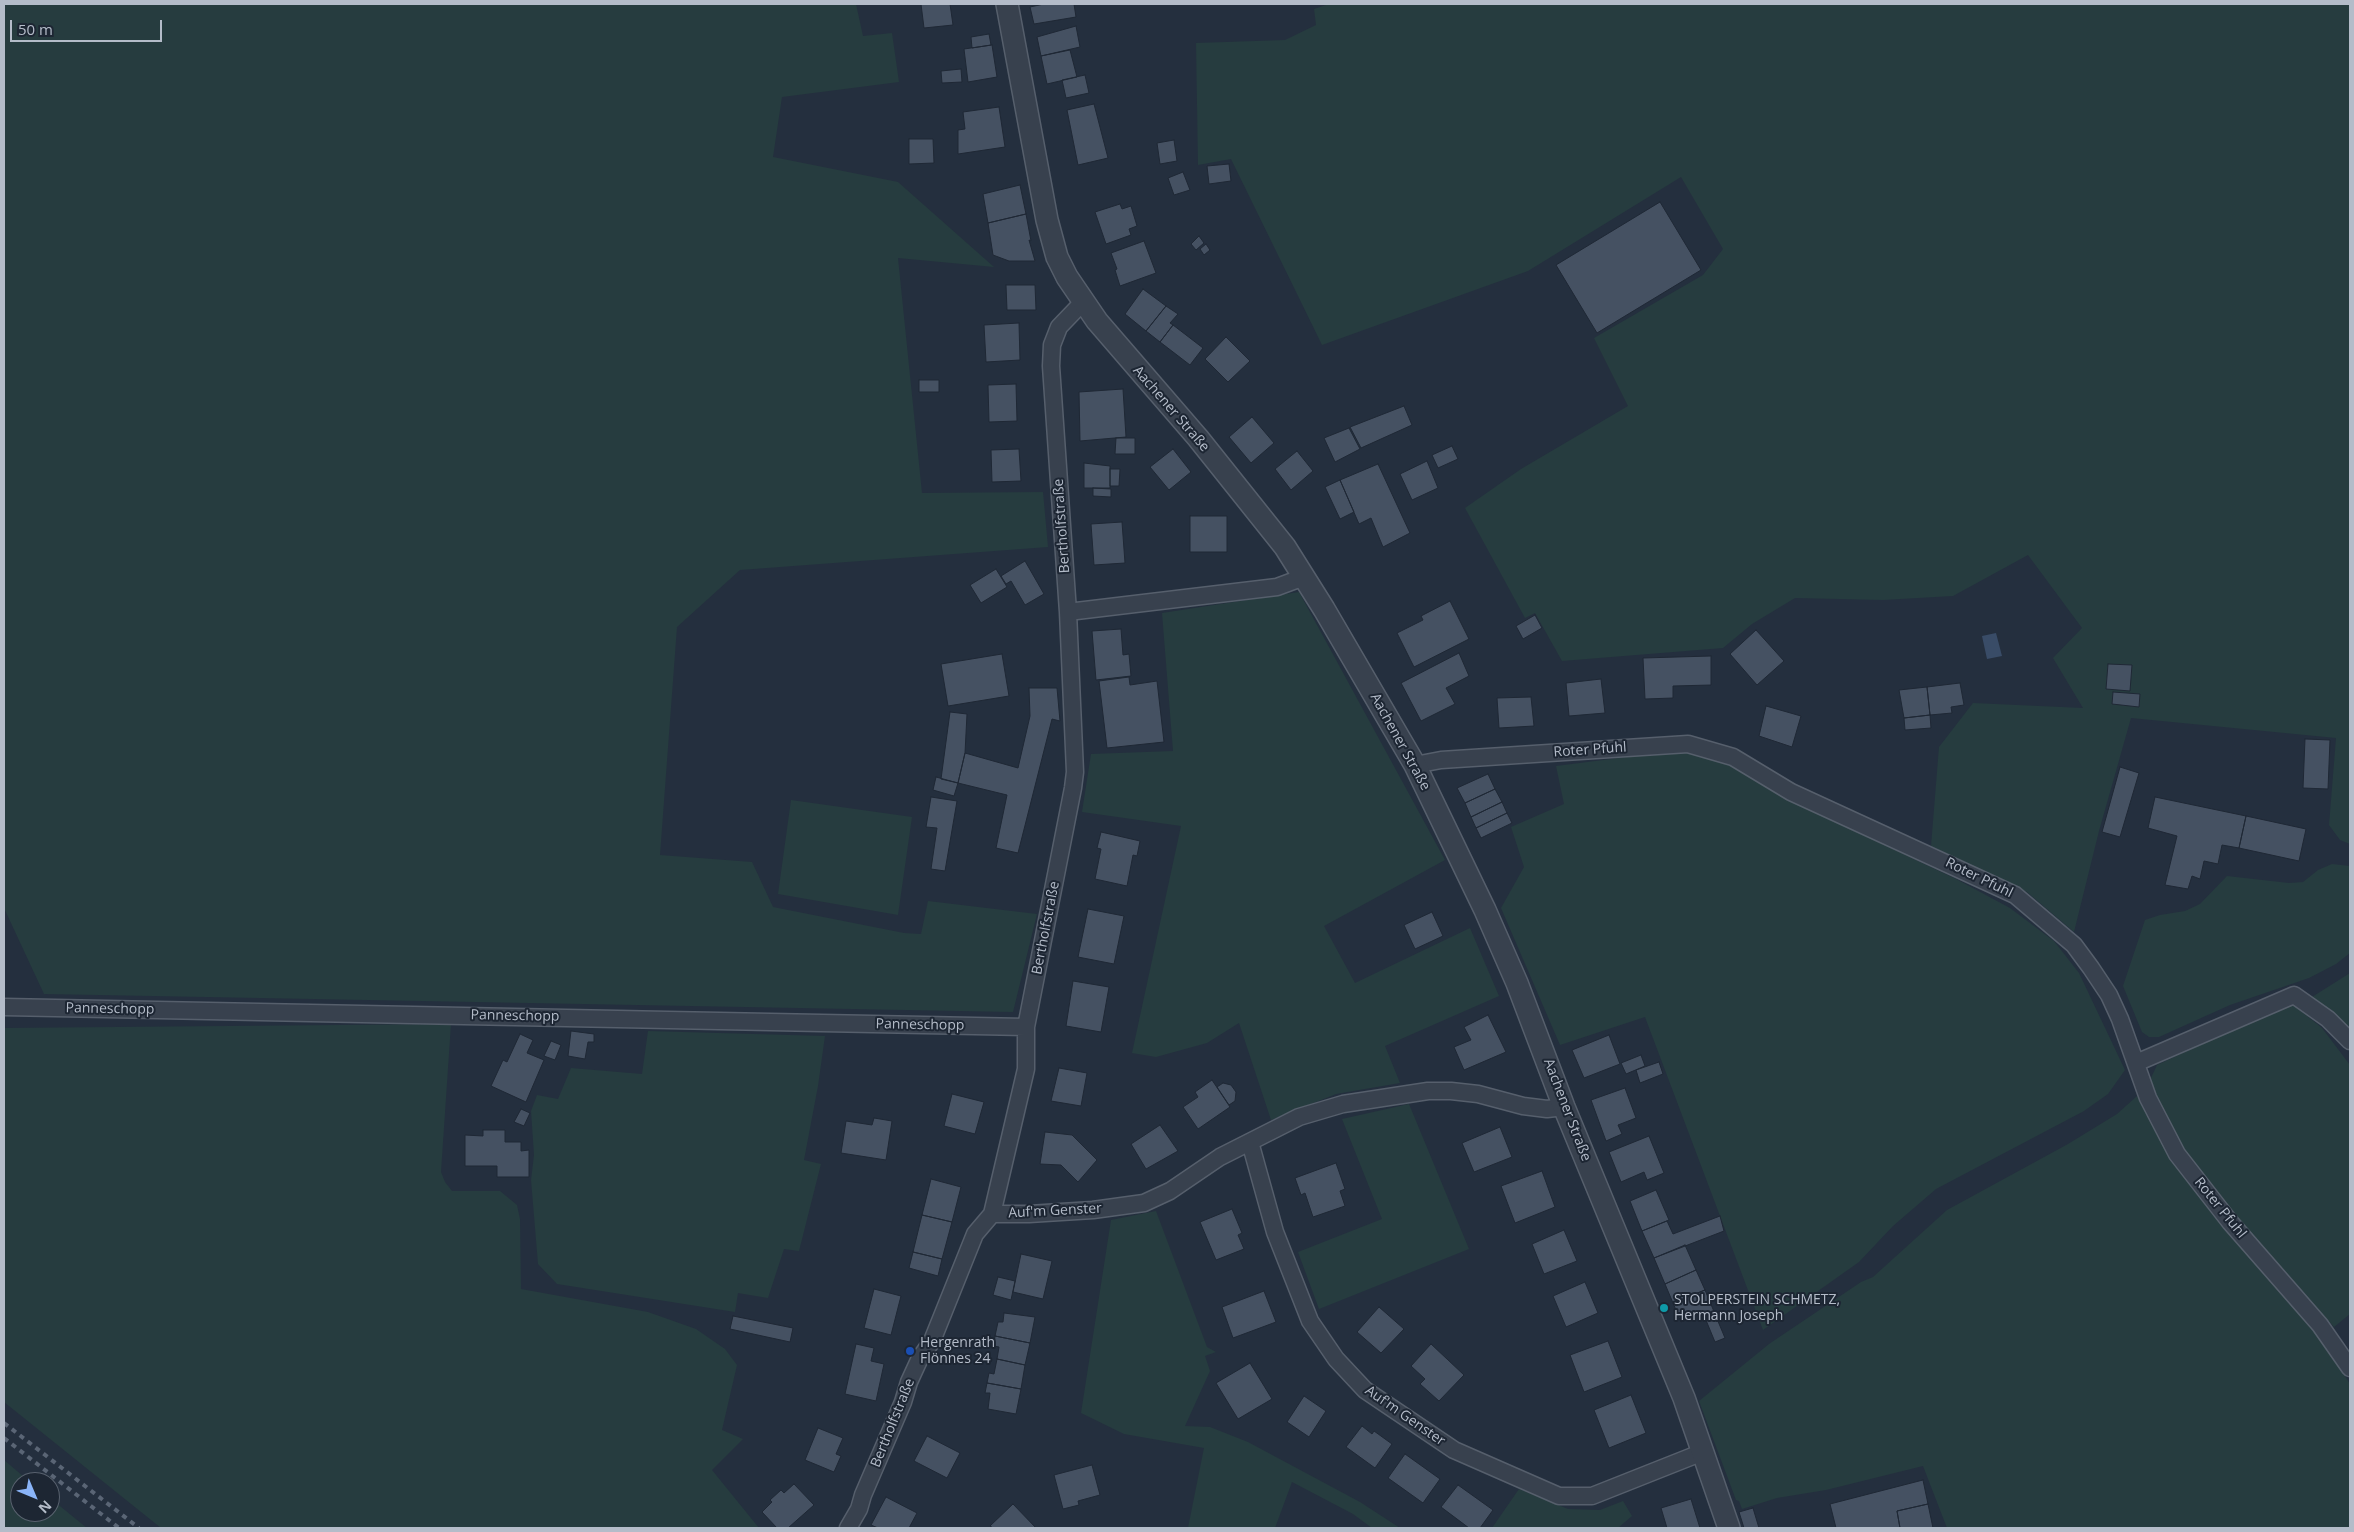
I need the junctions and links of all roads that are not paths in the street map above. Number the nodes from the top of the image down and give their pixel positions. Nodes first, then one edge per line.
1 (1006, 4) edge
2 (1083, 302) junction
3 (1304, 577) junction
4 (1068, 612) junction
5 (1415, 765) junction
6 (4, 1007) edge
7 (1026, 1027) junction
8 (2350, 1041) edge
9 (2136, 1063) junction
10 (1564, 1107) junction
11 (1250, 1142) junction
12 (992, 1214) junction
13 (2350, 1368) edge
14 (1703, 1452) junction
15 (848, 1528) edge
16 (1729, 1528) edge

1 - 2 street, Aachener Straße
2 - 3 street, Aachener Straße
2 - 4 street, Bertholfstraße
3 - 4 street
3 - 5 street, Aachener Straße
4 - 7 street, Bertholfstraße
5 - 9 street, Roter Pfuhl
5 - 10 street, Aachener Straße
6 - 7 street, Panneschopp
7 - 12 street, Bertholfstraße
8 - 9 street
9 - 13 street, Roter Pfuhl
10 - 11 street, Auf'm Genster
10 - 14 street, Aachener Straße
11 - 12 street, Auf'm Genster
11 - 14 street, Auf'm Genster
12 - 15 street, Bertholfstraße
14 - 16 street, Aachener Straße

